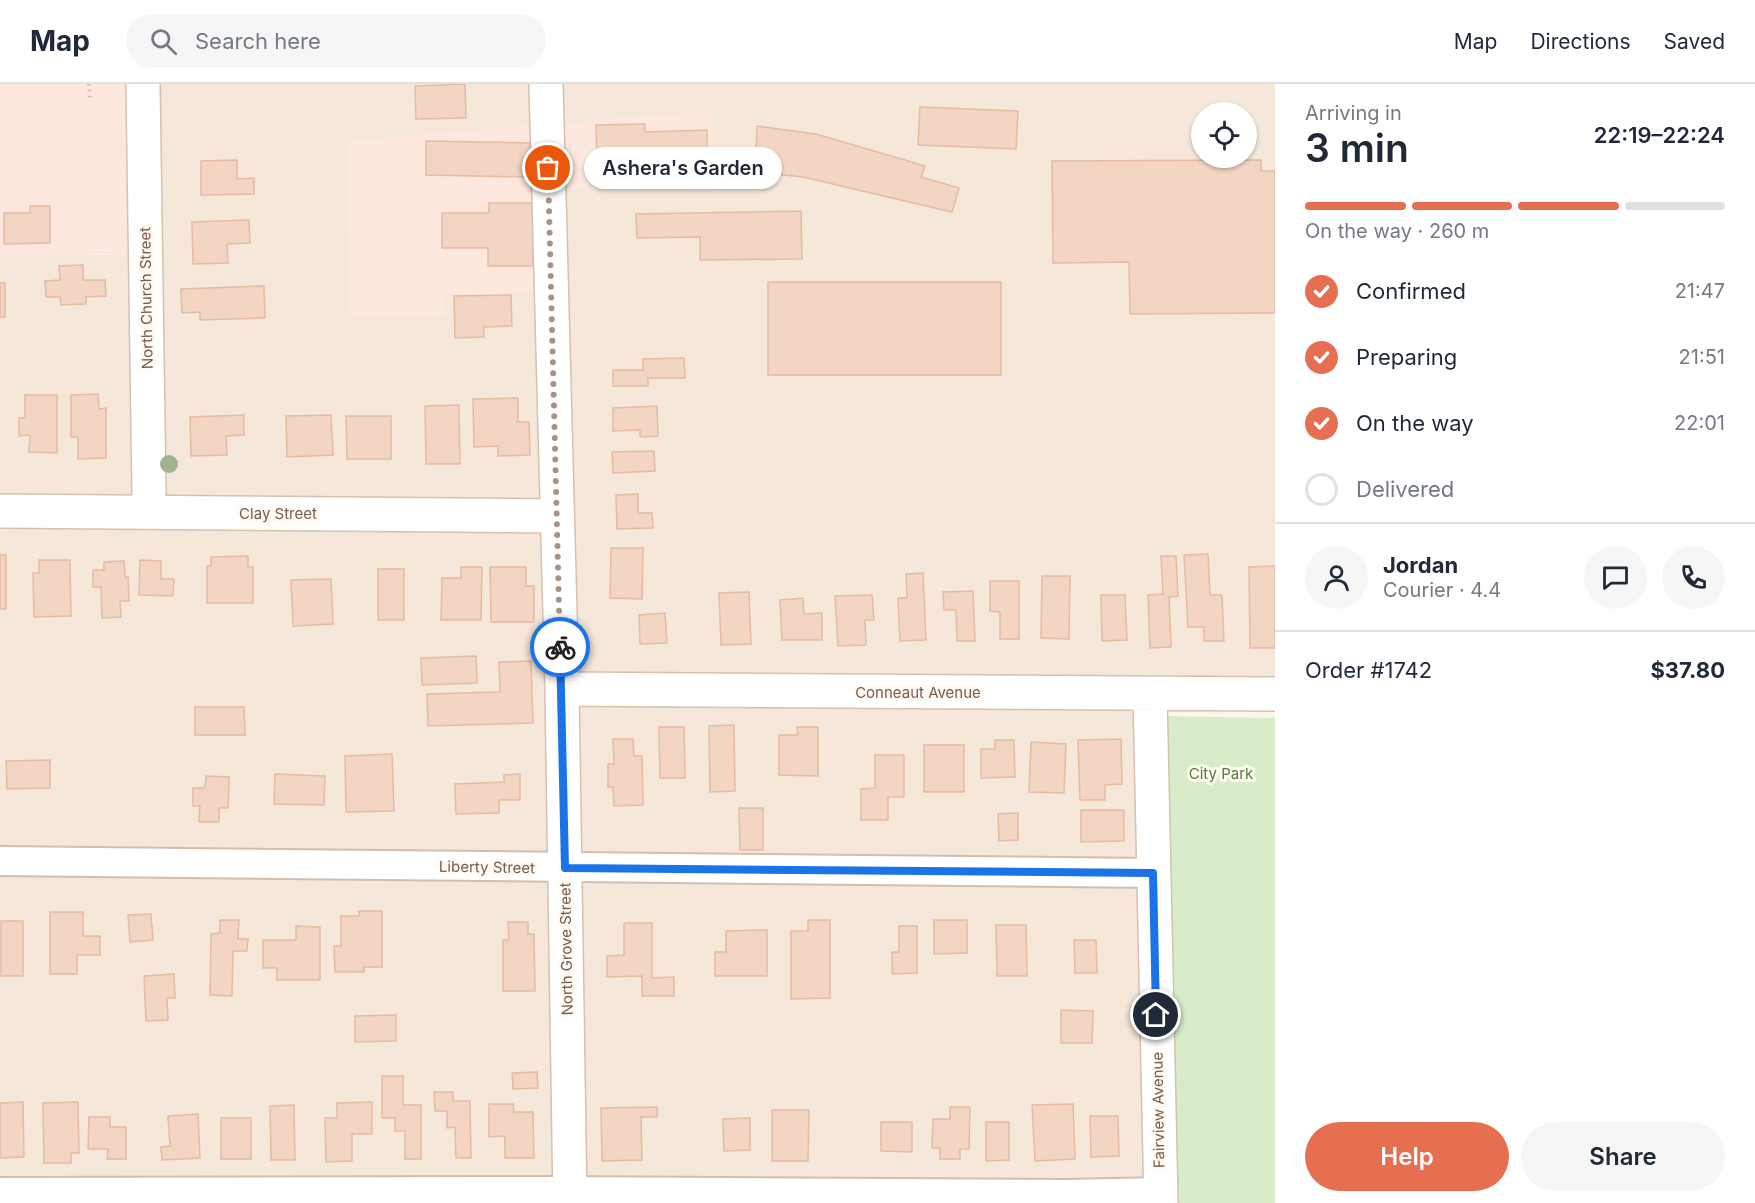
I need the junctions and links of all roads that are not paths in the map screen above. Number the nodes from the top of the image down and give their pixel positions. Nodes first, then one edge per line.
1 (143, 84) edge
2 (546, 84) edge
3 (0, 511) edge
4 (148, 512) junction
5 (556, 516) junction
6 (562, 689) junction
7 (1150, 694) junction
8 (1275, 694) edge
9 (0, 861) edge
10 (565, 868) junction
11 (1153, 873) junction
12 (0, 1192) edge
13 (570, 1197) edge
14 (1161, 1197) edge

1 - 4 street, North Church Street
2 - 5 street, North Grove Street
3 - 4 street, Clay Street
4 - 5 street, Clay Street
5 - 6 street, North Grove Street
6 - 7 street, Conneaut Avenue
6 - 10 street, North Grove Street
7 - 8 street, Conneaut Avenue
7 - 11 street, Fairview Avenue
9 - 10 street, Liberty Street
10 - 11 street, Liberty Street
10 - 13 street, North Grove Street
11 - 14 street, Fairview Avenue
12 - 13 street
13 - 14 street

